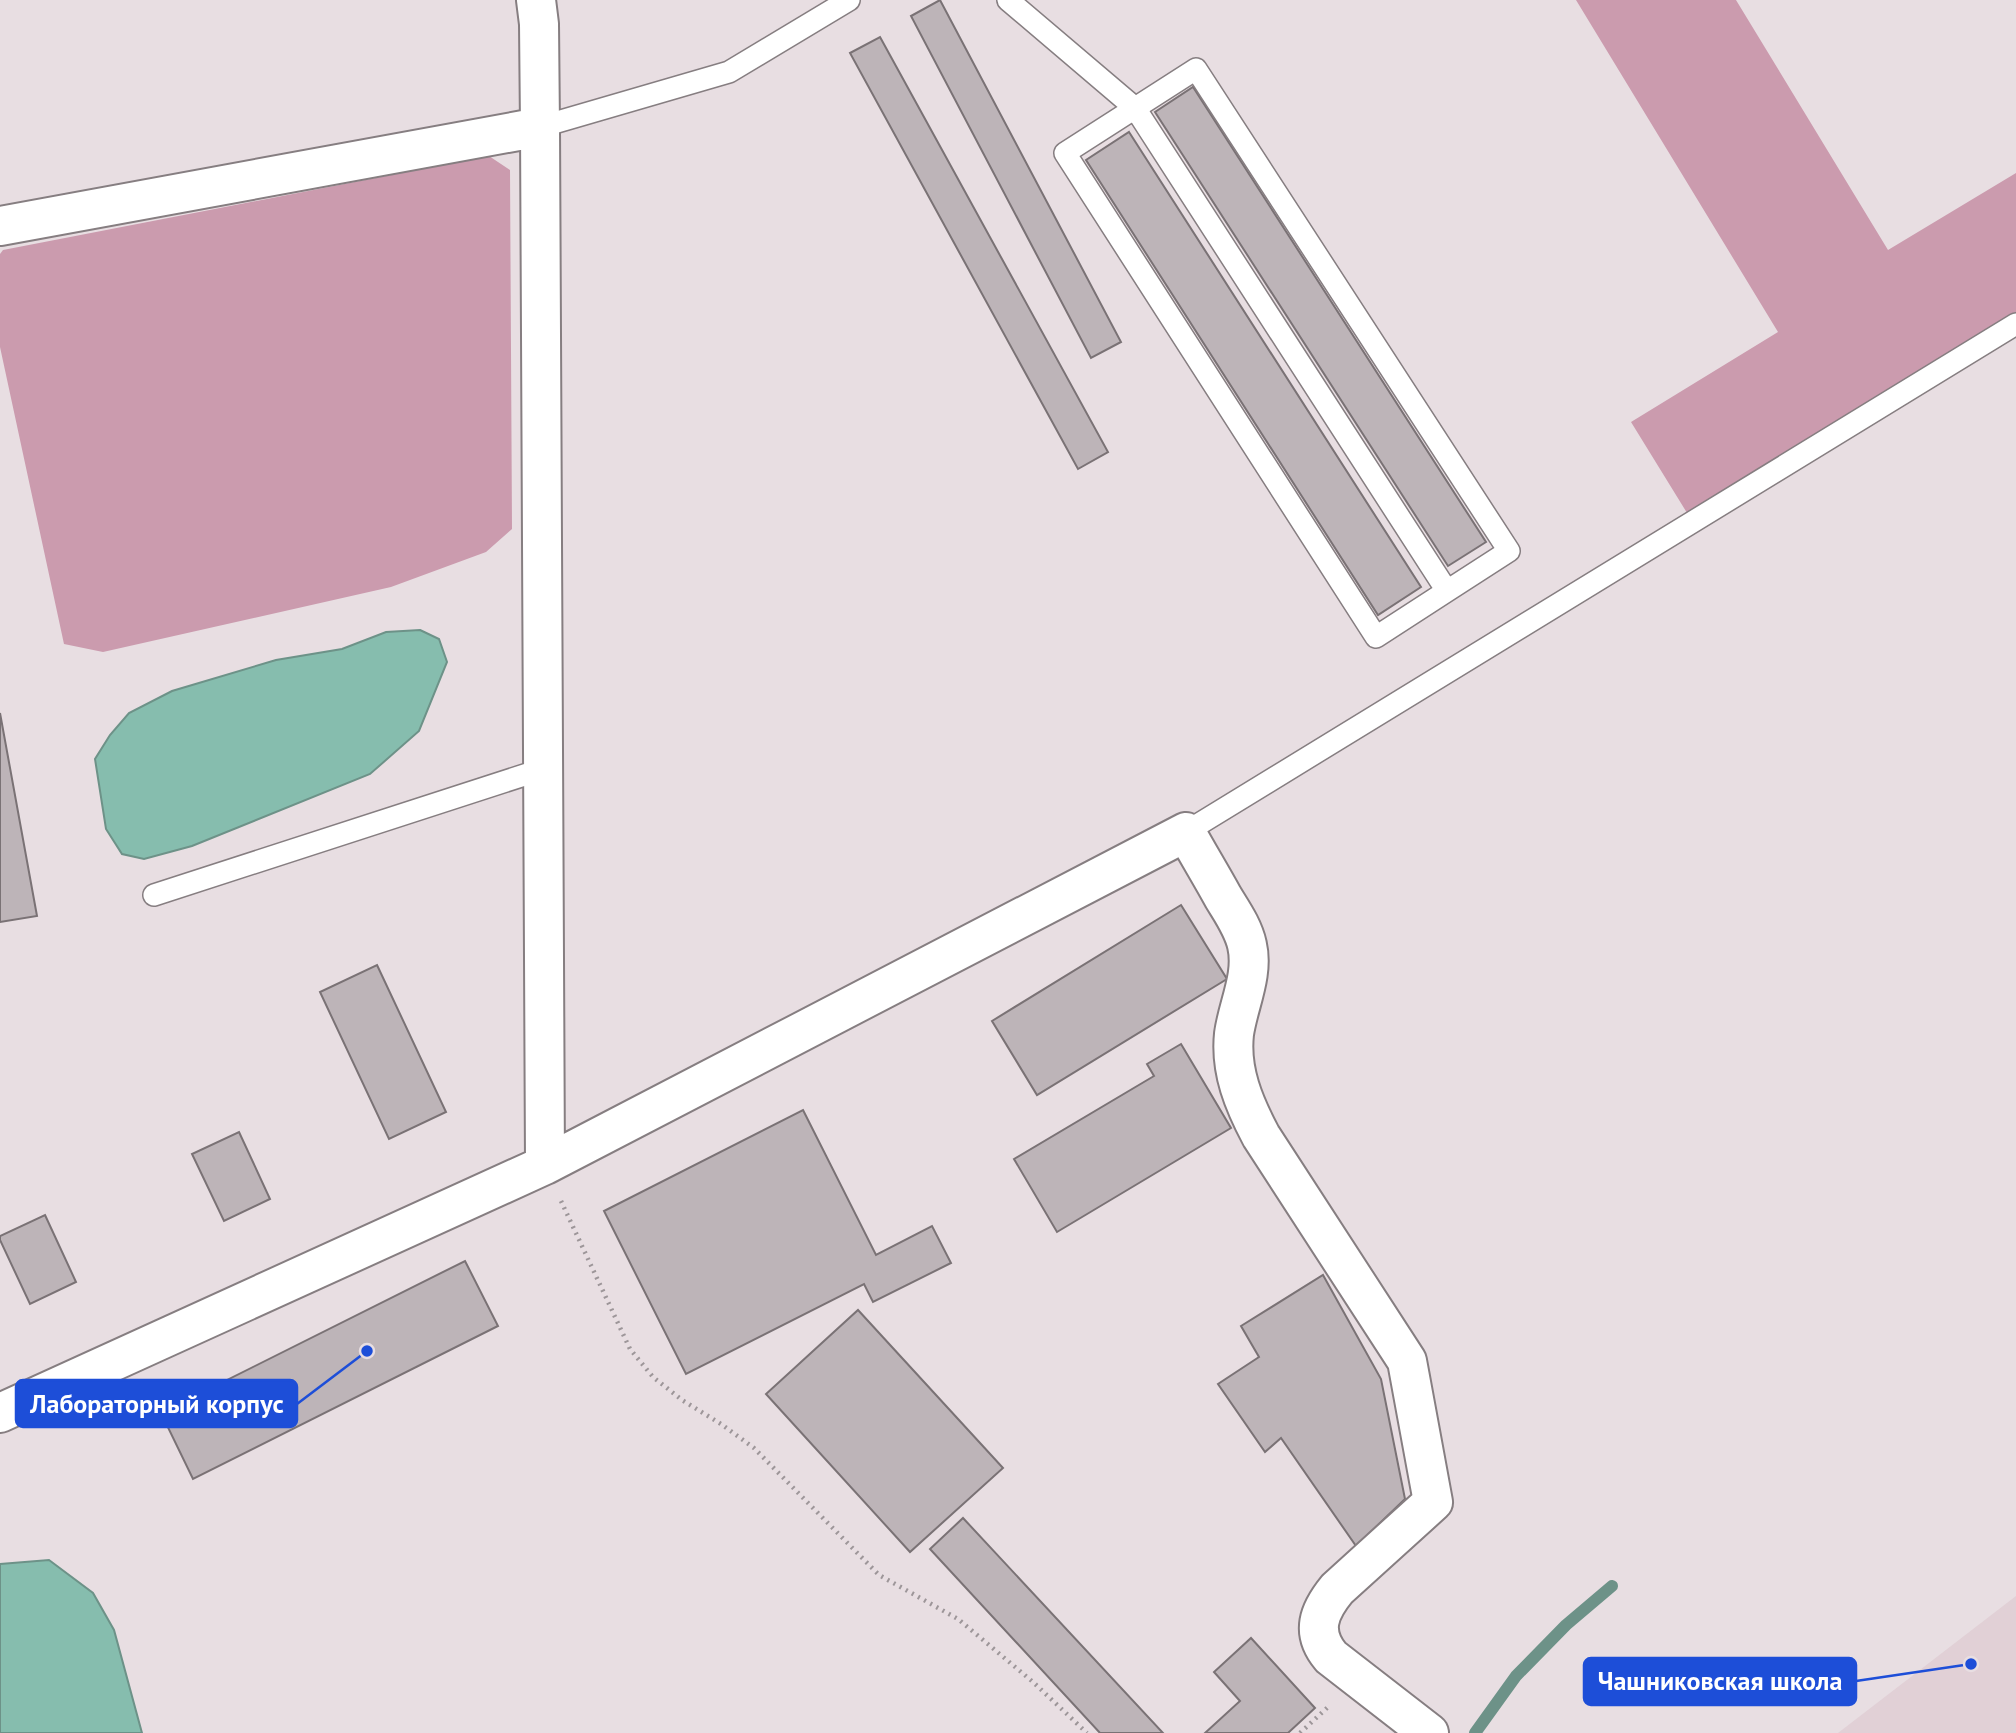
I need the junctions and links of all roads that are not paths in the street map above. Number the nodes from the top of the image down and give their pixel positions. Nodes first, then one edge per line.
1 (536, 0) edge
2 (849, 0) edge
3 (1008, 0) edge
4 (1135, 108) junction
5 (540, 127) junction
6 (0, 226) edge
7 (2016, 324) edge
8 (1447, 591) junction
9 (543, 769) junction
10 (1185, 832) junction
11 (153, 895) dead end
12 (545, 1165) junction
13 (0, 1413) edge
14 (1429, 1733) edge

1 - 5 street
2 - 5 lane
3 - 4 lane
4 - 8 lane
4 - 8 lane
4 - 8 lane
5 - 6 street
5 - 9 street
7 - 10 lane
9 - 11 lane
9 - 12 street
10 - 12 street
10 - 14 street
12 - 13 street

